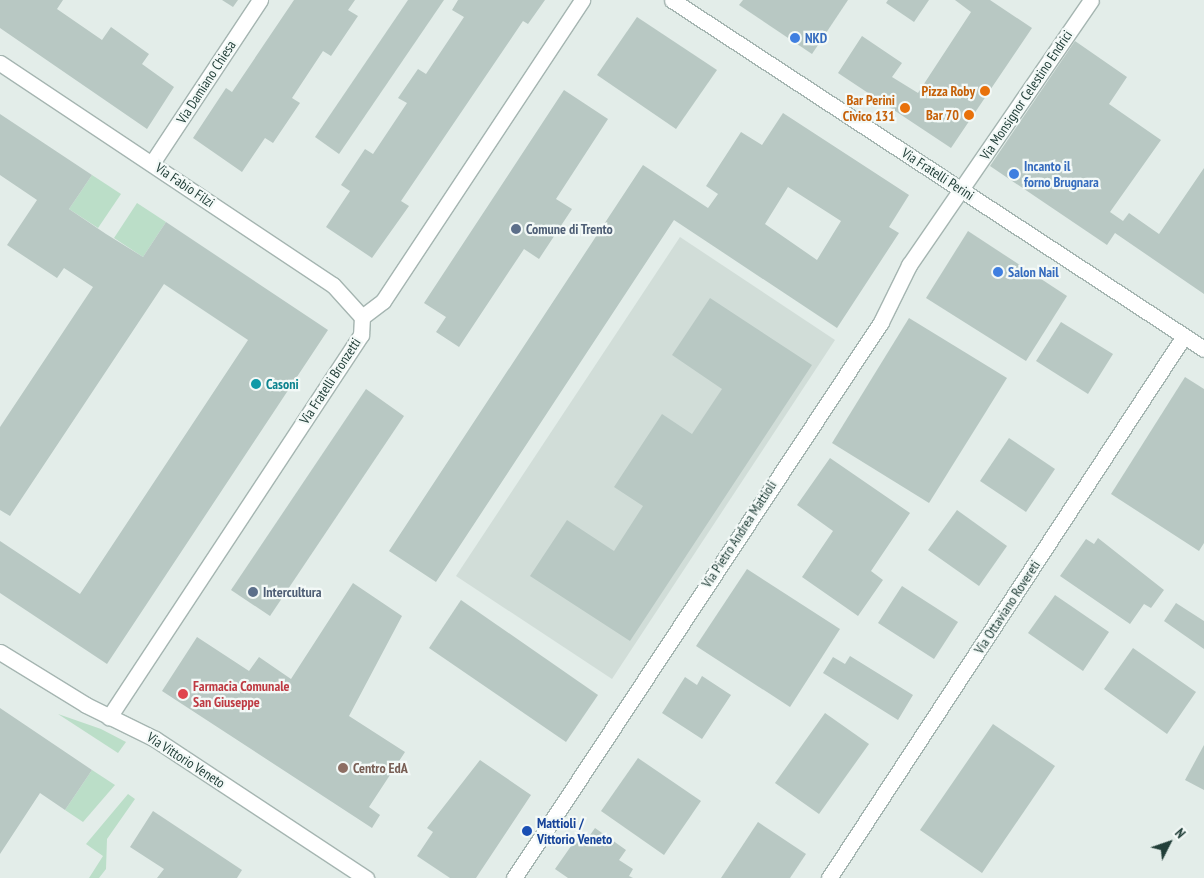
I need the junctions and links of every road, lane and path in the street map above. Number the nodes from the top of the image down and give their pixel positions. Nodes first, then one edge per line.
1 (260, 0) edge
2 (582, 0) edge
3 (672, 0) edge
4 (1091, 0) edge
5 (0, 63) edge
6 (152, 163) junction
7 (961, 189) junction
8 (362, 317) junction
9 (1184, 336) junction
10 (1204, 349) edge
11 (0, 652) edge
12 (109, 716) junction
13 (366, 878) edge
14 (514, 878) edge
15 (829, 878) edge

1 - 6 street, Via Damiano Chiesa
2 - 8 street
3 - 7 street, Via Fratelli Perini
4 - 7 street, Via Monsignor Celestino Endrici
5 - 6 street, Via Fabio Filzi
6 - 8 street, Via Fabio Filzi
7 - 9 street, Via Fratelli Perini
7 - 14 street, Via Pietro Andrea Mattioli
8 - 12 street, Via Fratelli Bronzetti
9 - 10 street, Via Fratelli Perini
9 - 15 street, Via Ottaviano Rovereti
11 - 12 street, Via Vittorio Veneto
12 - 13 street, Via Vittorio Veneto

